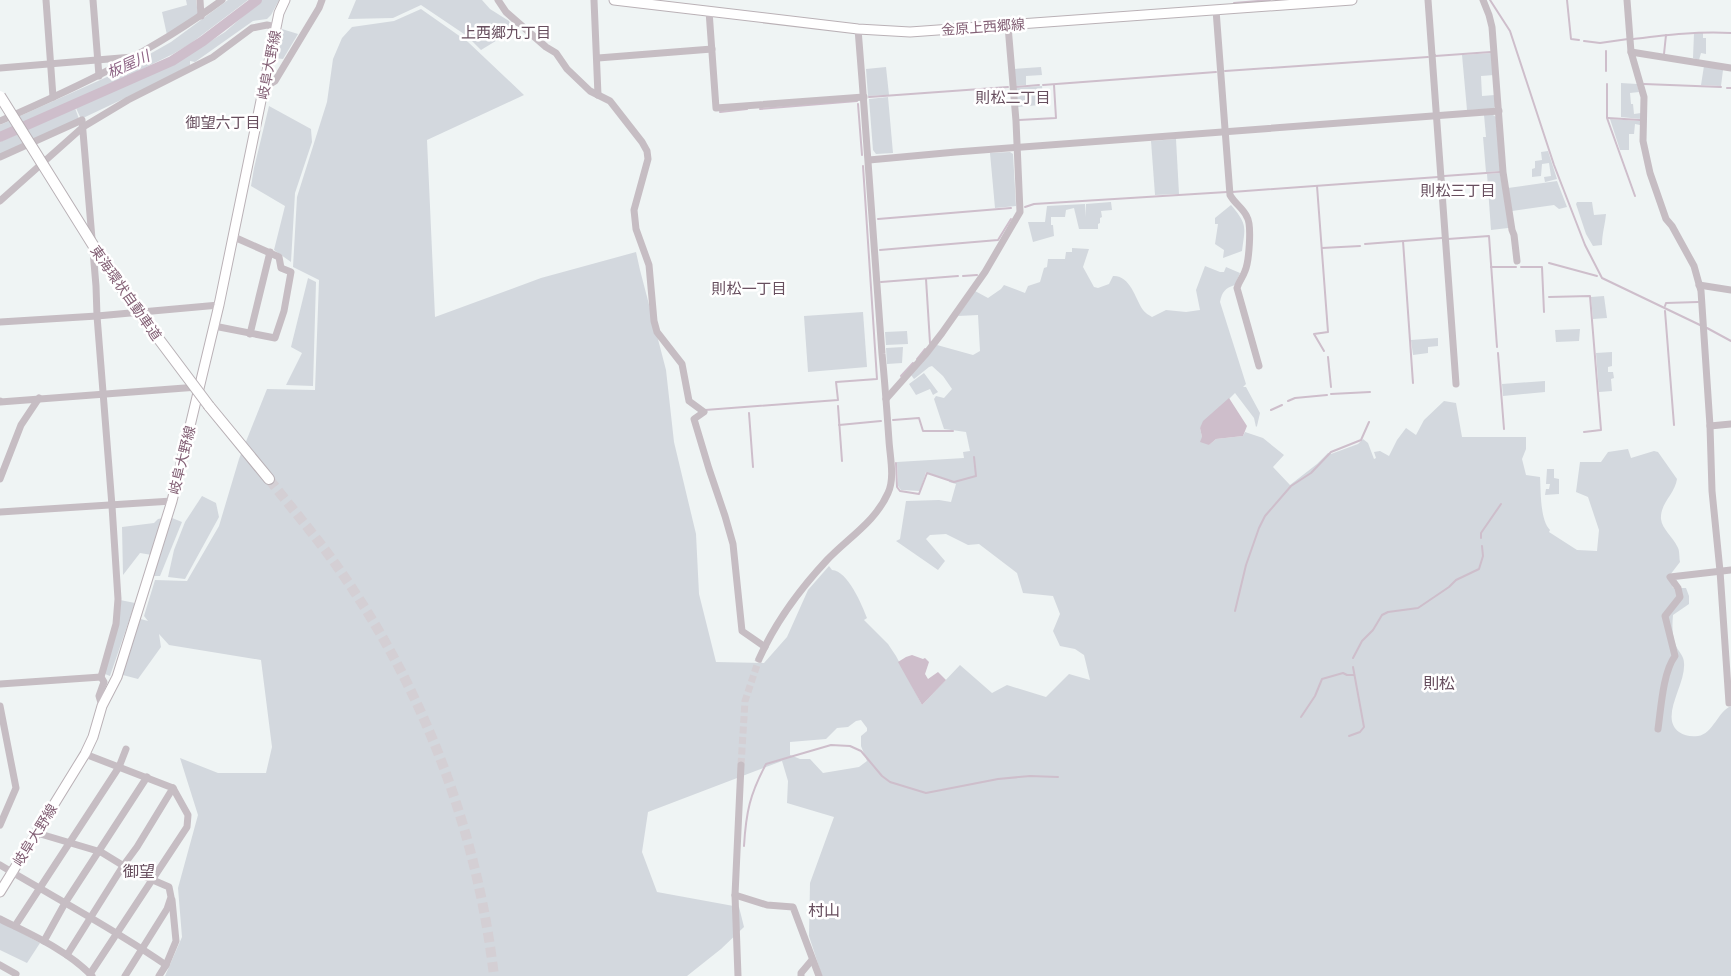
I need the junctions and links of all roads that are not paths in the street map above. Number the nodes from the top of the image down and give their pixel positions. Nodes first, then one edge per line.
1 (46, 0) edge
2 (93, 0) edge
3 (200, 0) edge
4 (222, 0) edge
5 (285, 0) edge
6 (322, 0) edge
7 (498, 0) edge
8 (594, 0) edge
9 (614, 0) edge
10 (1352, 0) edge
11 (1428, 0) edge
12 (1483, 0) edge
13 (1627, 0) edge
14 (1216, 10) junction
15 (709, 11) junction
16 (201, 16) junction
17 (1008, 26) junction
18 (276, 27) junction
19 (858, 29) junction
20 (712, 49) junction
21 (1630, 52) junction
22 (136, 57) junction
23 (598, 58) junction
24 (98, 59) junction
25 (50, 63) junction
26 (0, 68) edge
27 (1731, 68) edge
28 (99, 76) junction
29 (265, 87) junction
30 (598, 95) junction
31 (0, 96) edge
32 (53, 97) junction
33 (864, 97) junction
34 (1499, 111) junction
35 (1438, 116) junction
36 (0, 121) edge
37 (83, 127) junction
38 (1225, 132) junction
39 (1017, 148) junction
40 (0, 157) edge
41 (869, 160) junction
42 (0, 201) edge
43 (234, 237) junction
44 (270, 252) junction
45 (1517, 261) dead end
46 (1699, 285) junction
47 (1731, 290) edge
48 (219, 305) junction
49 (97, 316) junction
50 (0, 322) edge
51 (214, 326) junction
52 (250, 334) junction
53 (1259, 366) dead end
54 (1456, 384) dead end
55 (200, 387) junction
56 (103, 393) junction
57 (39, 398) junction
58 (886, 399) junction
59 (0, 400) edge
60 (1731, 424) edge
61 (1710, 426) junction
62 (0, 479) edge
63 (269, 480) tunnel mouth
64 (172, 501) junction
65 (112, 506) junction
66 (0, 512) edge
67 (1731, 570) edge
68 (1720, 571) junction
69 (764, 647) junction
70 (759, 659) tunnel mouth
71 (101, 677) junction
72 (0, 684) edge
73 (1729, 703) dead end
74 (0, 706) edge
75 (102, 706) junction
76 (1658, 729) dead end
77 (126, 750) dead end
78 (85, 754) junction
79 (741, 765) tunnel mouth
80 (119, 767) junction
81 (147, 777) junction
82 (173, 788) junction
83 (0, 825) edge
84 (37, 833) junction
85 (70, 844) junction
86 (99, 852) junction
87 (0, 865) edge
88 (123, 866) junction
89 (12, 872) junction
90 (152, 880) junction
91 (39, 889) junction
92 (0, 892) edge
93 (735, 895) junction
94 (171, 897) junction
95 (65, 903) junction
96 (92, 918) junction
97 (0, 919) edge
98 (15, 926) junction
99 (118, 934) junction
100 (44, 942) junction
101 (143, 949) junction
102 (66, 956) junction
103 (812, 960) junction
104 (166, 965) junction
105 (0, 966) edge
106 (16, 974) dead end
107 (91, 975) edge
108 (125, 976) edge
109 (159, 976) edge
110 (738, 976) edge
111 (801, 976) edge
112 (818, 976) edge

1 - 25 street
2 - 24 street
3 - 16 street
4 - 16 street
5 - 18 main road, 岐阜大野線
6 - 29 street
7 - 30 street
8 - 23 street
9 - 15 main road, 金原上西郷線
10 - 14 main road, 金原上西郷線
11 - 35 street
12 - 34 street
13 - 21 street
14 - 17 main road, 金原上西郷線
14 - 38 street
15 - 19 main road, 金原上西郷線
15 - 20 street
16 - 22 street
17 - 19 main road, 金原上西郷線
17 - 39 street
18 - 29 main road, 岐阜大野線
18 - 37 street
19 - 33 street
20 - 23 street
20 - 33 street
21 - 27 street
21 - 46 street
22 - 24 street
22 - 28 street
23 - 30 street
24 - 25 street
24 - 28 street
25 - 26 street
25 - 32 street
28 - 32 street
29 - 43 main road, 岐阜大野線
30 - 69 street
31 - 63 highway, 東海環状自動車道, bridge
32 - 36 street
33 - 41 street
34 - 35 street
34 - 45 street
35 - 38 street
35 - 54 street
37 - 40 street
37 - 42 street
37 - 49 street
38 - 39 street
38 - 53 street
39 - 41 street
39 - 58 street
41 - 58 street
43 - 44 street
43 - 48 main road, 岐阜大野線
44 - 52 street
44 - 52 street
46 - 47 street
46 - 61 street
48 - 49 street
48 - 51 main road, 岐阜大野線
49 - 50 street
49 - 56 street
51 - 52 street
51 - 55 main road, 岐阜大野線
55 - 56 street
55 - 64 main road, 岐阜大野線
56 - 57 street
56 - 65 street
57 - 59 street
57 - 62 street
58 - 69 street
60 - 61 street
61 - 68 street
64 - 65 street
64 - 75 main road, 岐阜大野線
65 - 66 street
65 - 71 street
67 - 68 street
68 - 73 street
68 - 76 street
69 - 70 street
71 - 72 street
71 - 75 street
74 - 83 street
75 - 78 main road, 岐阜大野線
77 - 80 street
78 - 80 street
78 - 84 main road, 岐阜大野線
79 - 93 street
80 - 81 street
80 - 85 street
81 - 82 street
81 - 86 street
82 - 88 street
82 - 90 street
84 - 85 street
84 - 89 main road, 岐阜大野線
85 - 86 street
85 - 91 street
86 - 88 street
86 - 95 street
87 - 89 street
88 - 90 street
88 - 96 street
89 - 91 street
89 - 92 main road, 岐阜大野線
90 - 94 street
90 - 99 street
91 - 95 street
91 - 98 street
93 - 103 street
93 - 110 street
94 - 101 street
94 - 104 street
95 - 96 street
95 - 100 street
96 - 99 street
96 - 102 street
97 - 98 street
98 - 100 street
99 - 101 street
99 - 107 street
100 - 102 street
101 - 104 street
101 - 108 street
102 - 107 street
103 - 111 street
103 - 112 street
104 - 109 street
105 - 106 street

